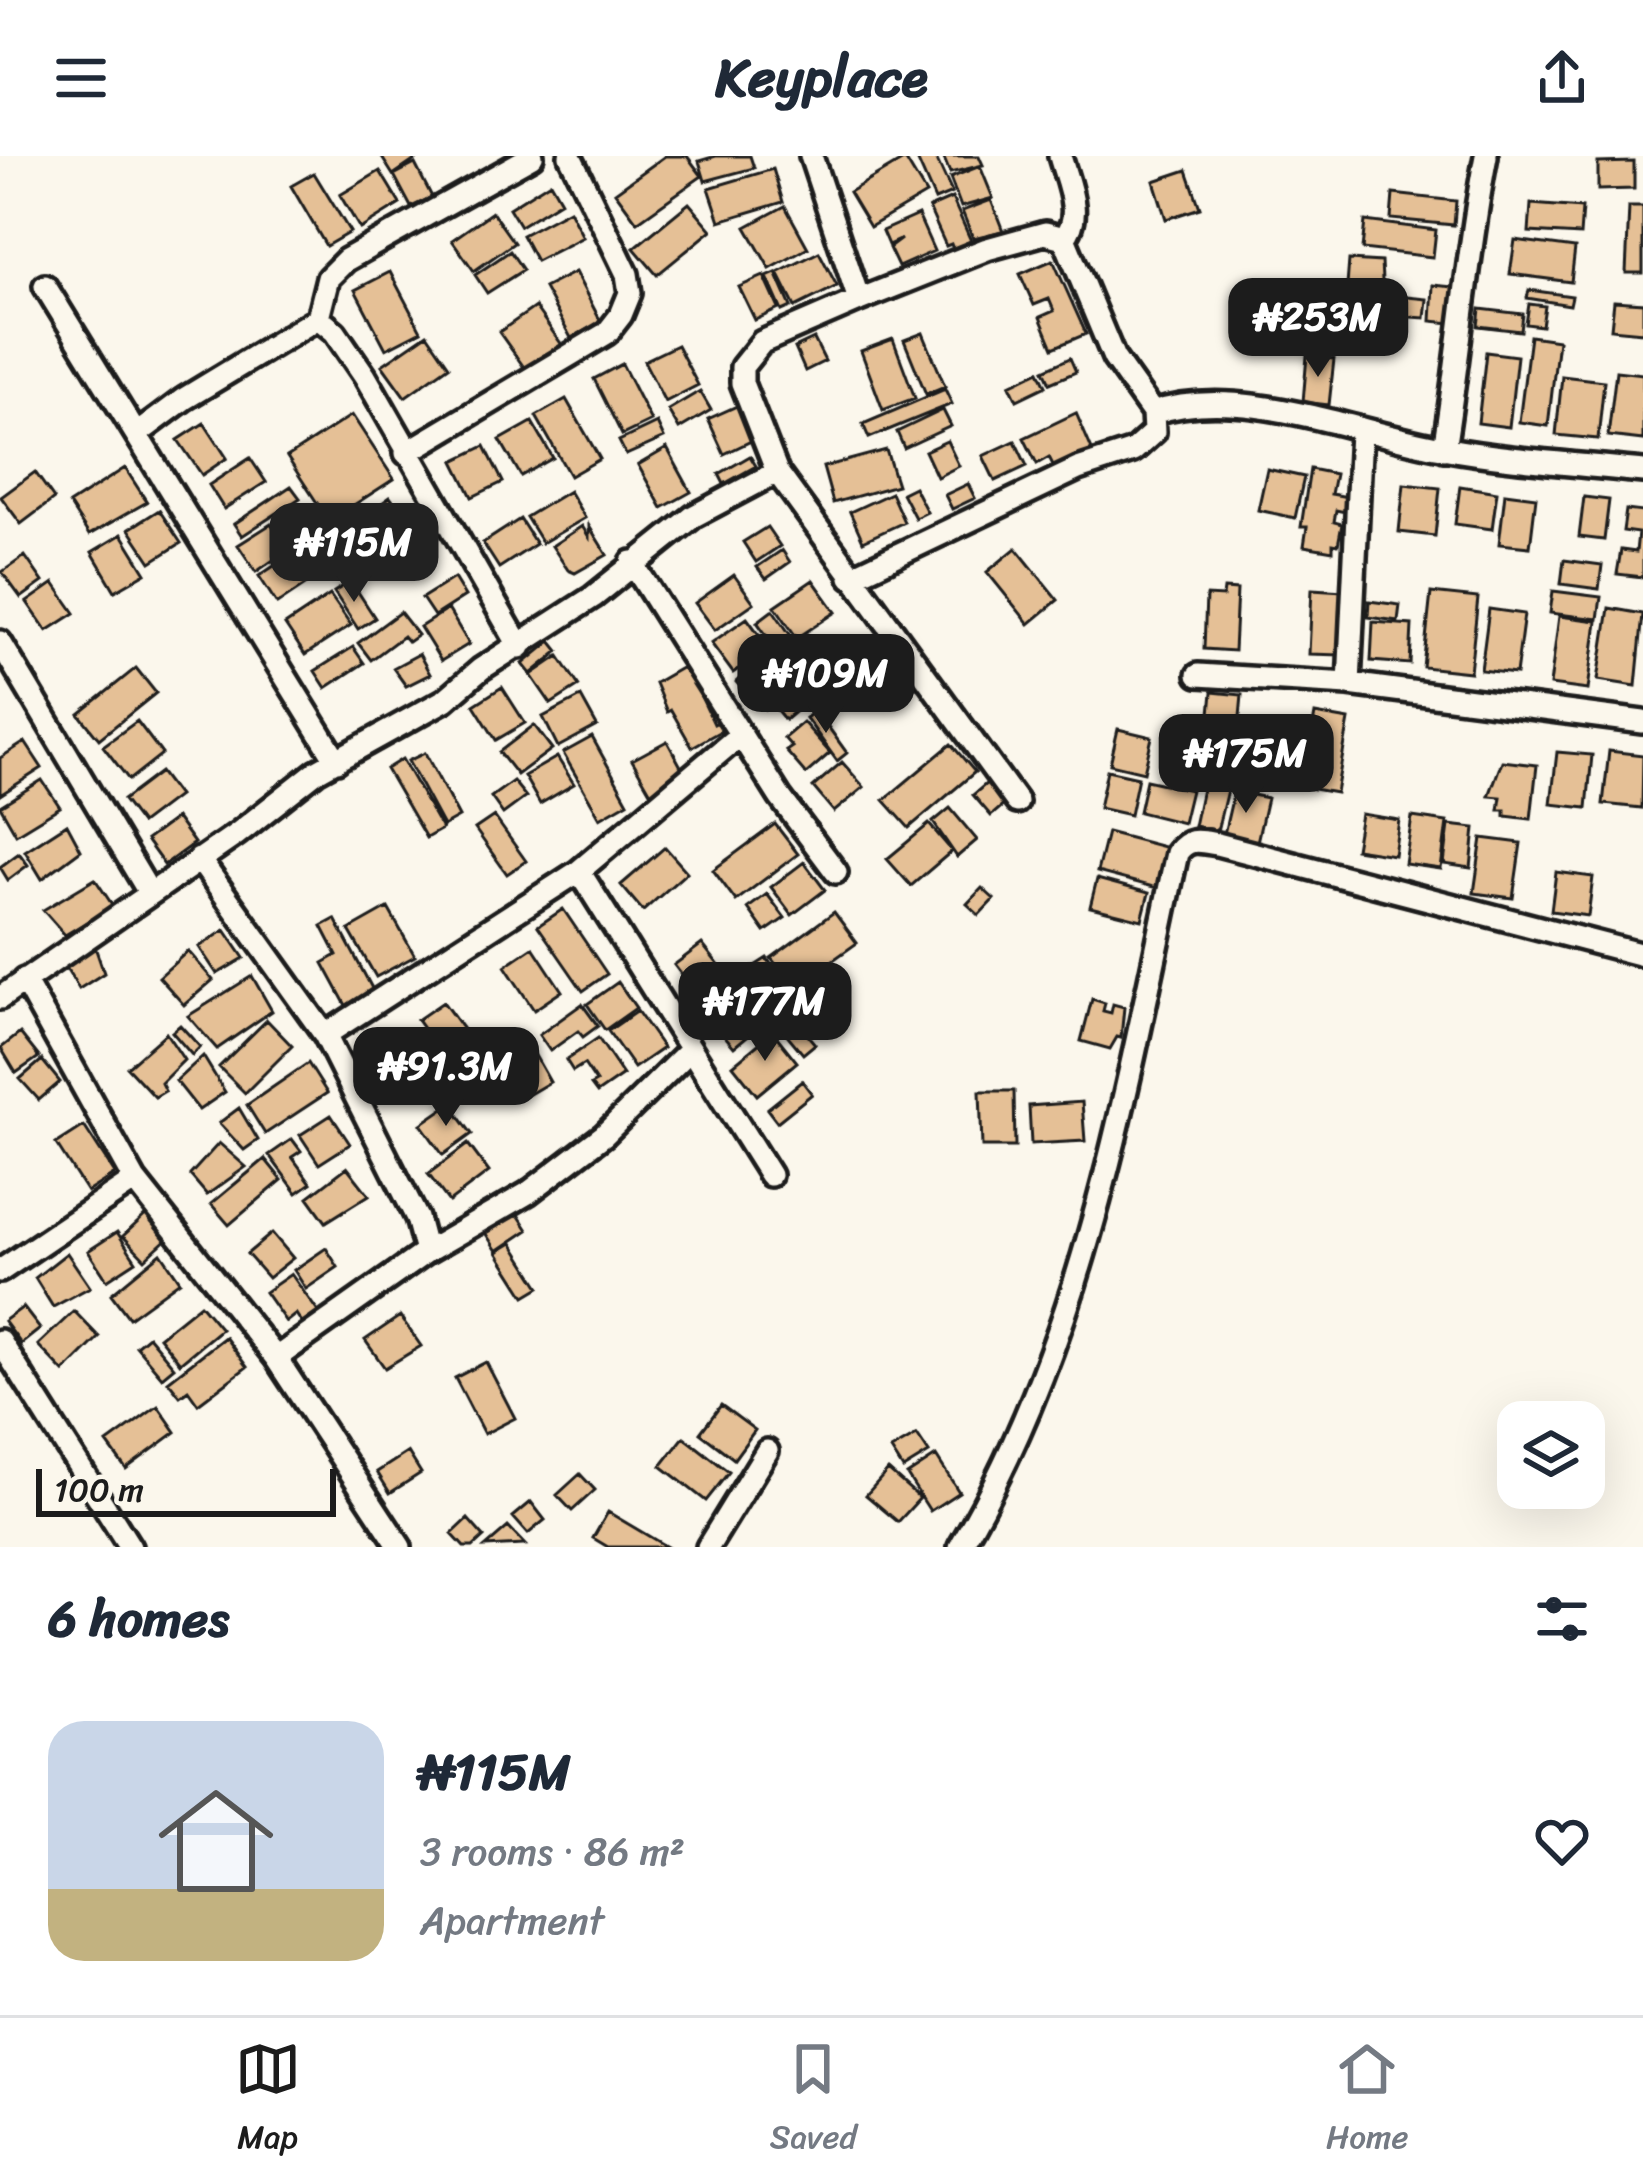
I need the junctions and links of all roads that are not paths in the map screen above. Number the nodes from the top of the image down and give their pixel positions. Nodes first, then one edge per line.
1 (532, 156) edge
2 (570, 156) edge
3 (811, 156) edge
4 (1060, 156) edge
5 (1486, 156) edge
6 (1064, 238) junction
7 (45, 286) dead end
8 (859, 300) junction
9 (318, 318) junction
10 (1153, 413) junction
11 (1361, 431) junction
12 (137, 434) junction
13 (1444, 448) junction
14 (406, 453) junction
15 (1643, 471) edge
16 (777, 472) junction
17 (632, 562) junction
18 (851, 577) junction
19 (0, 642) edge
20 (520, 647) junction
21 (1198, 675) dead end
22 (1349, 684) junction
23 (1643, 722) edge
24 (740, 736) junction
25 (337, 761) junction
26 (1017, 802) dead end
27 (199, 859) junction
28 (579, 871) junction
29 (836, 872) dead end
30 (149, 892) junction
31 (1643, 956) edge
32 (24, 980) junction
33 (0, 998) edge
34 (325, 1035) junction
35 (690, 1051) junction
36 (770, 1175) dead end
37 (135, 1180) junction
38 (426, 1252) junction
39 (0, 1271) edge
40 (0, 1341) edge
41 (276, 1358) junction
42 (767, 1451) dead end
43 (130, 1547) edge
44 (400, 1547) edge
45 (708, 1547) edge
46 (961, 1547) edge

1 - 9 street
2 - 14 street
3 - 8 street
4 - 6 street
5 - 13 street
6 - 8 street
6 - 10 street
7 - 12 street
8 - 16 street
9 - 12 street
9 - 14 street
10 - 11 street
10 - 18 street
11 - 13 street
11 - 22 street
12 - 25 street
13 - 15 street
14 - 20 street
16 - 17 street
16 - 18 street
17 - 20 street
17 - 24 street
18 - 26 street
19 - 30 street
20 - 25 street
21 - 22 street
22 - 23 street
24 - 28 street
24 - 29 street
25 - 27 street
27 - 30 street
27 - 34 street
28 - 34 street
28 - 35 street
30 - 32 street
31 - 46 street
32 - 33 street
32 - 37 street
34 - 38 street
35 - 36 street
35 - 38 street
37 - 39 street
37 - 41 street
38 - 41 street
40 - 43 street
41 - 44 street
42 - 45 street

